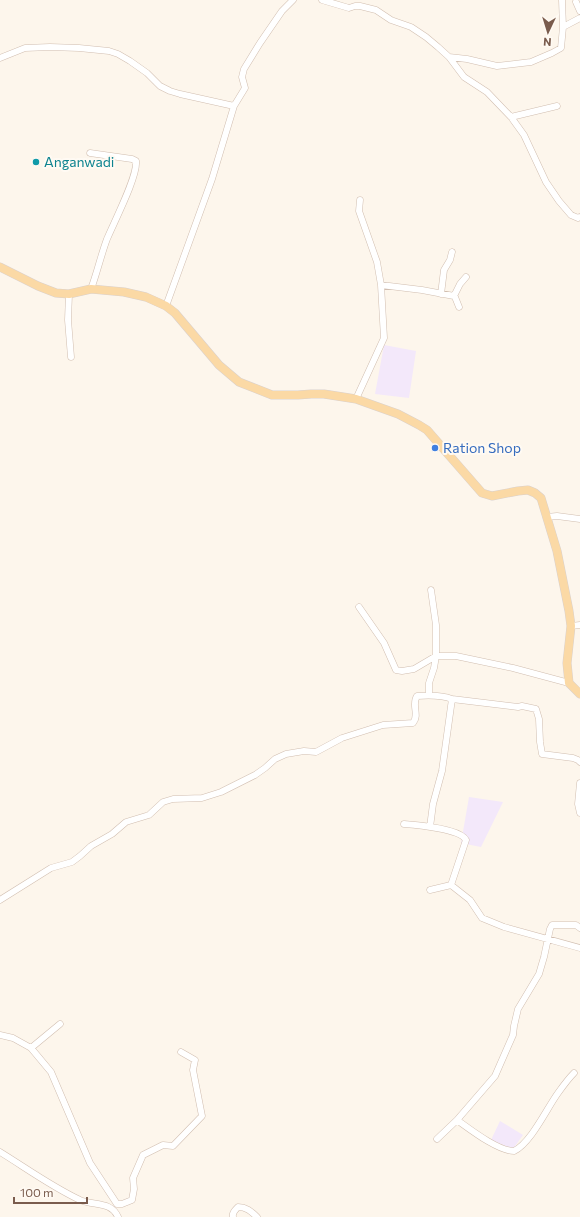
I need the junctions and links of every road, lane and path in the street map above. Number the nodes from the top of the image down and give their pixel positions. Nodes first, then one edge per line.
1 (293, 0) edge
2 (322, 0) edge
3 (562, 0) edge
4 (576, 2) dead end
5 (580, 11) edge
6 (580, 18) edge
7 (563, 27) junction
8 (449, 57) junction
9 (0, 58) edge
10 (234, 106) junction
11 (557, 106) dead end
12 (511, 117) junction
13 (90, 153) dead end
14 (360, 200) dead end
15 (580, 217) edge
16 (452, 252) dead end
17 (0, 267) edge
18 (466, 278) dead end
19 (381, 285) junction
20 (91, 289) junction
21 (69, 294) junction
22 (442, 294) junction
23 (454, 296) junction
24 (166, 306) junction
25 (459, 307) dead end
26 (71, 357) dead end
27 (356, 399) junction
28 (547, 517) junction
29 (580, 519) edge
30 (431, 590) dead end
31 (359, 607) dead end
32 (580, 625) edge
33 (571, 626) junction
34 (436, 656) junction
35 (569, 683) junction
36 (580, 694) edge
37 (429, 695) junction
38 (452, 699) junction
39 (580, 762) edge
40 (580, 783) edge
41 (580, 813) edge
42 (404, 824) dead end
43 (430, 827) junction
44 (451, 884) junction
45 (430, 890) dead end
46 (0, 900) edge
47 (580, 928) edge
48 (547, 939) junction
49 (580, 948) edge
50 (60, 1024) dead end
51 (0, 1035) edge
52 (31, 1048) junction
53 (181, 1052) dead end
54 (574, 1073) dead end
55 (457, 1120) junction
56 (437, 1139) dead end
57 (0, 1152) edge
58 (115, 1207) junction
59 (118, 1217) edge
60 (233, 1217) edge
61 (256, 1217) edge

1 - 10 street
2 - 8 street
3 - 7 street
4 - 5 street
6 - 7 street
7 - 8 street
8 - 12 street
9 - 10 street
10 - 24 street
11 - 12 street
12 - 15 street
13 - 20 street
14 - 19 street
16 - 22 street
17 - 21 main road
18 - 23 street
19 - 22 street
19 - 27 street
20 - 21 main road
20 - 24 main road
21 - 26 street
22 - 23 street
23 - 25 street
24 - 27 main road
27 - 28 main road
28 - 29 street
28 - 33 main road
30 - 34 street
31 - 34 street
32 - 33 street
33 - 35 main road
34 - 35 street
34 - 37 street
35 - 36 main road
37 - 38 street
37 - 46 street
38 - 39 street
38 - 43 street
40 - 41 street
42 - 43 street
43 - 44 street
44 - 45 street
44 - 48 street
47 - 48 street
48 - 49 street
48 - 55 street
50 - 52 street
51 - 52 street
52 - 58 street
53 - 58 street
54 - 55 street
55 - 56 street
57 - 58 street
58 - 59 street
60 - 61 street

